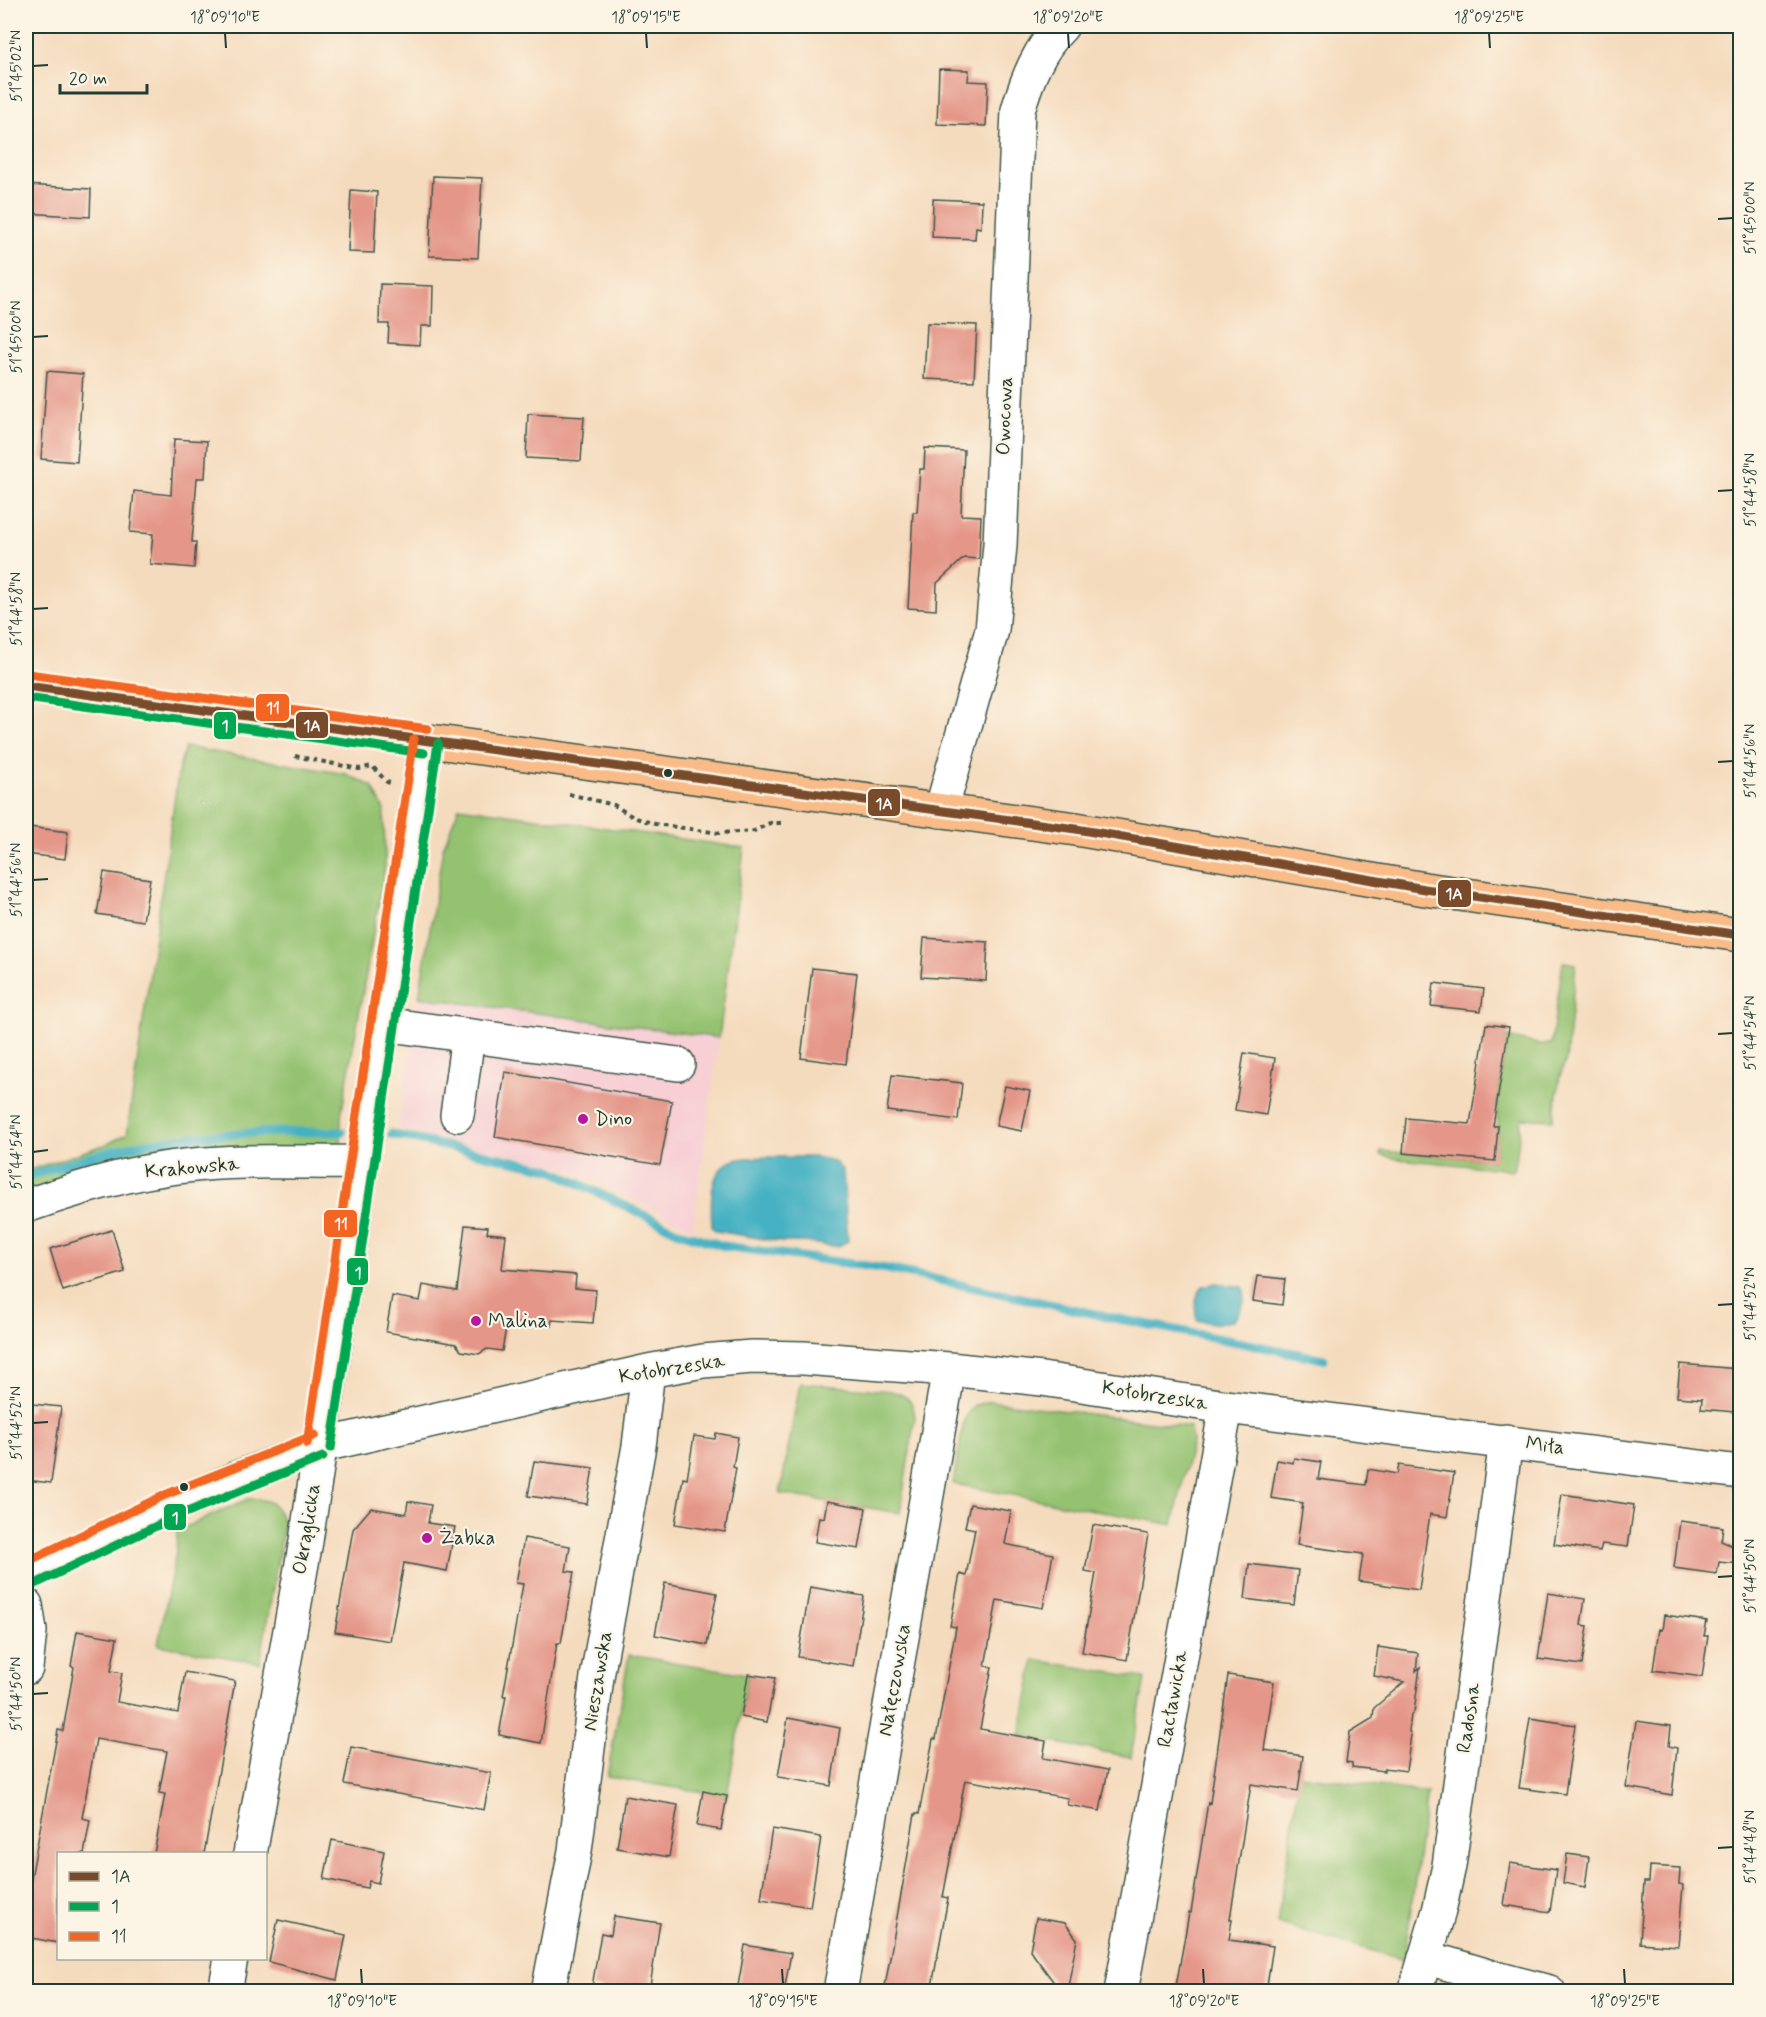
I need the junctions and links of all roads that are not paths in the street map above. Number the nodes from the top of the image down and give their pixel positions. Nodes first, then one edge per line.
1 (1062, 26) edge
2 (26, 686) edge
3 (426, 741) junction
4 (941, 811) junction
5 (1740, 935) edge
6 (383, 1024) junction
7 (468, 1036) junction
8 (678, 1064) dead end
9 (457, 1115) dead end
10 (363, 1162) junction
11 (26, 1206) edge
12 (950, 1369) junction
13 (648, 1371) junction
14 (1226, 1407) junction
15 (1350, 1421) joint
16 (1506, 1441) junction
17 (320, 1446) junction
18 (1740, 1472) edge
19 (26, 1575) edge
20 (26, 1605) edge
21 (26, 1668) edge
22 (250, 1852) edge
23 (1425, 1957) junction
24 (231, 1960) edge
25 (225, 1992) edge
26 (548, 1992) edge
27 (840, 1992) edge
28 (1121, 1992) edge
29 (1415, 1992) edge
30 (1549, 1992) edge

1 - 4 street, Owocowa
2 - 3 main road
3 - 4 main road
3 - 6 street, Okrąglicka
4 - 5 main road
6 - 7 street
6 - 10 street, Okrąglicka
7 - 8 street
7 - 9 street
10 - 11 street, Krakowska
10 - 17 street, Okrąglicka
12 - 13 street, Kołobrzeska
12 - 14 street, Kołobrzeska
12 - 27 street, Nałęczowska
13 - 17 street, Kołobrzeska
13 - 26 street, Nieszawska
14 - 15 street, Kołobrzeska
14 - 28 street, Racławicka
15 - 16 street, Miła
16 - 18 street, Miła
16 - 23 street, Radosna
17 - 19 street, Kołobrzeska
17 - 22 street, Okrąglicka
20 - 21 street
23 - 29 street, Radosna
23 - 30 street
24 - 25 street

